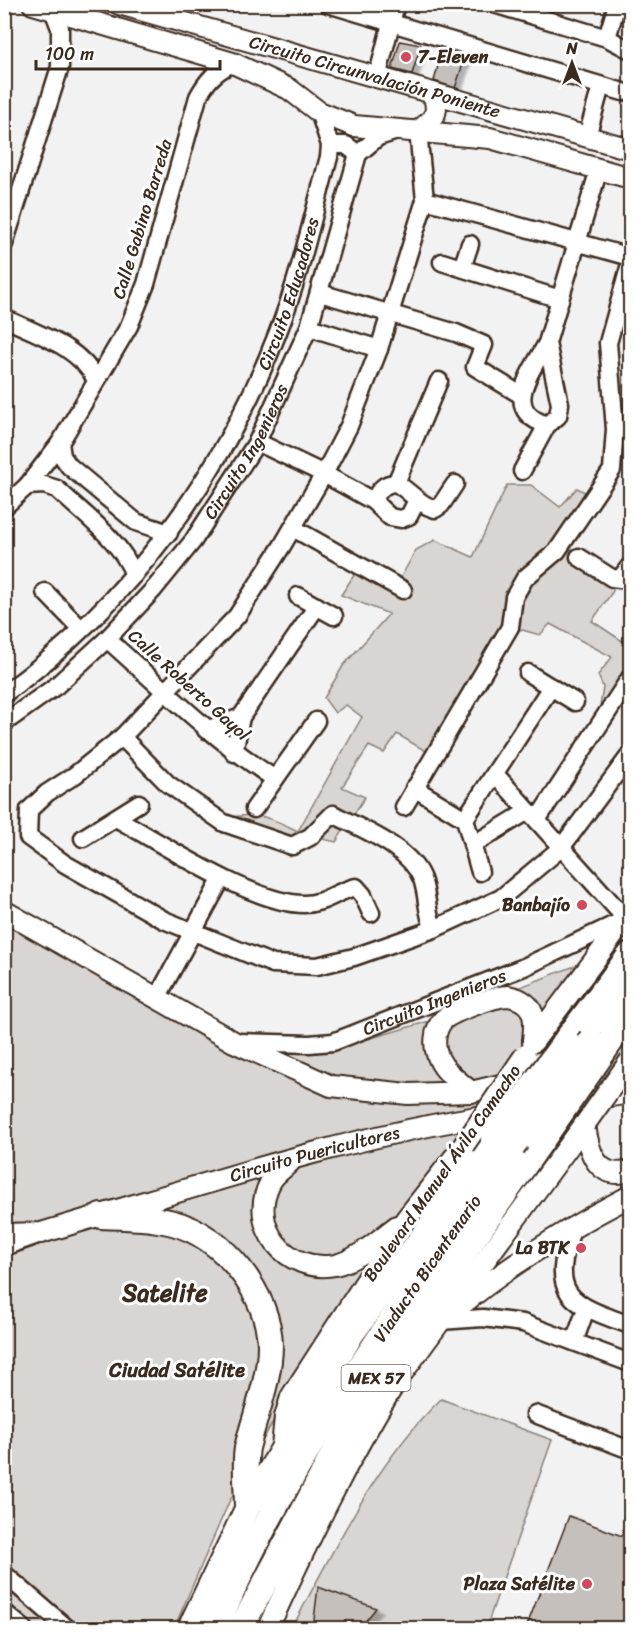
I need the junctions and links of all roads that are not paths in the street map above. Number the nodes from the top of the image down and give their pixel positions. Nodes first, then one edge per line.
1 (33, 4) edge
2 (119, 4) edge
3 (328, 4) edge
4 (396, 4) edge
5 (495, 4) edge
6 (617, 4) edge
7 (53, 10) junction
8 (391, 23) junction
9 (607, 38) junction
10 (630, 50) edge
11 (308, 59) junction
12 (233, 63) junction
13 (377, 78) junction
14 (601, 86) junction
15 (289, 89) junction
16 (623, 92) dead end
17 (432, 93) junction
18 (320, 112) junction
19 (398, 130) junction
20 (418, 131) junction
21 (587, 137) junction
22 (330, 145) junction
23 (630, 149) edge
24 (358, 154) junction
25 (599, 170) junction
26 (630, 178) edge
27 (425, 200) junction
28 (577, 241) junction
29 (4, 243) edge
30 (470, 244) dead end
31 (630, 256) edge
32 (442, 262) dead end
33 (630, 264) edge
34 (462, 268) junction
35 (320, 293) junction
36 (560, 299) junction
37 (389, 312) junction
38 (4, 318) edge
39 (309, 327) junction
40 (547, 343) junction
41 (379, 348) junction
42 (96, 380) junction
43 (439, 381) dead end
44 (521, 394) junction
45 (547, 425) junction
46 (257, 442) junction
47 (60, 443) junction
48 (522, 471) dead end
49 (324, 474) junction
50 (396, 483) junction
51 (455, 484) dead end
52 (27, 486) junction
53 (417, 500) junction
54 (373, 501) junction
55 (4, 507) edge
56 (293, 528) junction
57 (169, 533) junction
58 (579, 557) dead end
59 (630, 566) edge
60 (134, 575) junction
61 (403, 590) dead end
62 (45, 592) dead end
63 (298, 596) dead end
64 (317, 606) junction
65 (334, 616) dead end
66 (81, 629) junction
67 (107, 639) junction
68 (528, 674) dead end
69 (630, 678) edge
70 (551, 687) junction
71 (167, 692) junction
72 (4, 694) edge
73 (575, 702) dead end
74 (241, 717) junction
75 (316, 720) dead end
76 (4, 723) edge
77 (206, 730) junction
78 (122, 737) junction
79 (234, 753) junction
80 (630, 755) edge
81 (496, 775) junction
82 (275, 779) junction
83 (414, 788) junction
84 (139, 803) dead end
85 (404, 807) dead end
86 (254, 809) dead end
87 (533, 815) junction
88 (116, 818) junction
89 (465, 819) junction
90 (83, 838) dead end
91 (474, 844) junction
92 (561, 848) junction
93 (480, 872) dead end
94 (222, 878) junction
95 (4, 911) edge
96 (371, 913) dead end
97 (628, 916) edge
98 (434, 929) junction
99 (192, 932) junction
100 (630, 955) edge
101 (630, 985) edge
102 (157, 999) junction
103 (630, 1015) edge
104 (234, 1042) junction
105 (611, 1045) edge
106 (529, 1048) junction
107 (630, 1061) edge
108 (471, 1092) junction
109 (630, 1093) edge
110 (585, 1124) junction
111 (503, 1143) junction
112 (292, 1160) junction
113 (630, 1171) edge
114 (630, 1196) edge
115 (101, 1216) junction
116 (406, 1219) junction
117 (573, 1227) junction
118 (41, 1233) junction
119 (4, 1234) edge
120 (4, 1247) edge
121 (586, 1309) junction
122 (440, 1321) junction
123 (630, 1325) edge
124 (573, 1342) junction
125 (630, 1363) edge
126 (535, 1414) dead end
127 (282, 1447) junction
128 (630, 1450) edge
129 (247, 1509) junction
130 (4, 1574) edge
131 (4, 1612) edge
132 (22, 1629) edge
133 (67, 1629) edge
134 (190, 1629) edge
135 (216, 1629) edge
136 (241, 1629) edge
137 (268, 1629) edge

1 - 7 main road
2 - 11 main road, Circuito Circunvalación Poniente
3 - 8 street
4 - 8 street
5 - 9 street
6 - 9 street
7 - 12 main road
7 - 29 street
8 - 13 street
8 - 14 street
9 - 10 street
11 - 13 main road, Circuito Circunvalación Poniente
11 - 15 main road
12 - 15 main road
12 - 42 street, Calle Gabino Barreda
13 - 17 main road, Circuito Circunvalación Poniente
14 - 16 street
14 - 21 street
15 - 18 main road
17 - 20 main road
17 - 21 main road, Circuito Circunvalación Poniente
18 - 19 main road
18 - 22 street
19 - 20 main road
19 - 24 street
20 - 25 main road
20 - 27 street
21 - 23 main road, Circuito Circunvalación Poniente
22 - 24 street
22 - 57 street, Circuito Educadores
24 - 35 street, Circuito Ingenieros
25 - 26 main road
25 - 28 street
27 - 28 street
27 - 37 street
28 - 31 street
28 - 36 street
30 - 34 street
32 - 34 street
33 - 83 street
34 - 36 street
35 - 37 street
35 - 39 street, Circuito Ingenieros
36 - 40 street
37 - 41 street
37 - 44 street
38 - 42 street
39 - 41 street
39 - 46 street, Circuito Ingenieros
40 - 44 street
40 - 45 street
41 - 49 street
42 - 47 street, Calle Gabino Barreda
43 - 50 street
44 - 45 street
45 - 48 street
46 - 49 street
46 - 67 street, Circuito Ingenieros
47 - 52 street, Calle Gabino Barreda
47 - 57 street
49 - 54 street
49 - 56 street
50 - 53 street
50 - 54 street
51 - 53 street
52 - 55 street, Calle Gabino Barreda
52 - 60 street
53 - 54 street
56 - 61 street
56 - 71 street
57 - 60 street, Circuito Educadores
58 - 59 street
60 - 66 street, Circuito Educadores
62 - 66 street
63 - 64 street
64 - 65 street
64 - 74 street
66 - 72 street, Circuito Educadores
67 - 71 street, Calle Roberto Gayol
67 - 76 street, Circuito Ingenieros
68 - 70 street
69 - 87 street
70 - 73 street
70 - 81 street
71 - 77 street, Calle Roberto Gayol
71 - 78 street
74 - 77 street
74 - 79 street
75 - 82 street
77 - 79 street, Calle Roberto Gayol
78 - 98 street
78 - 99 street
79 - 82 street, Calle Roberto Gayol
80 - 92 street
81 - 87 street
81 - 89 street
82 - 86 street
83 - 85 street
83 - 89 street
84 - 88 street
87 - 91 street
87 - 92 street
88 - 90 street
88 - 94 street
89 - 91 street
91 - 93 street
92 - 97 street
92 - 98 street
94 - 96 street
94 - 99 street
95 - 102 main road, Circuito Ingenieros
97 - 104 street, Circuito Ingenieros
97 - 106 main road, Boulevard Manuel Ávila Camacho
98 - 99 street
99 - 102 street
100 - 111 highway, Boulevard Manuel Ávila Camacho / MEX 57, bridge
101 - 105 highway, Viaducto Bicentenario
102 - 104 main road, Circuito Ingenieros
103 - 105 highway, MEX 57
104 - 108 main road, Circuito Ingenieros
105 - 108 main road, Circuito Ingenieros
105 - 111 highway, Viaducto Bicentenario, bridge
105 - 136 highway, MEX 57, bridge
106 - 108 main road
106 - 116 main road, Boulevard Manuel Ávila Camacho, bridge
107 - 110 main road, bridge
109 - 112 main road, Circuito Puericultores
110 - 113 main road
110 - 122 main road
111 - 127 highway, Boulevard Manuel Ávila Camacho / MEX 57
111 - 135 highway, Viaducto Bicentenario
112 - 115 main road, Circuito Puericultores
112 - 116 main road
114 - 117 main road
115 - 118 main road, Circuito Puericultores
115 - 129 highway
116 - 127 main road, Boulevard Manuel Ávila Camacho
117 - 121 street
117 - 122 main road
118 - 119 main road, Circuito Puericultores
118 - 120 street
121 - 123 street
121 - 124 street
122 - 124 street
122 - 137 main road
124 - 125 street
126 - 128 street
127 - 129 highway, Boulevard Manuel Ávila Camacho / MEX 57
129 - 134 highway, Boulevard Manuel Ávila Camacho / MEX 57
130 - 133 street
131 - 132 street

